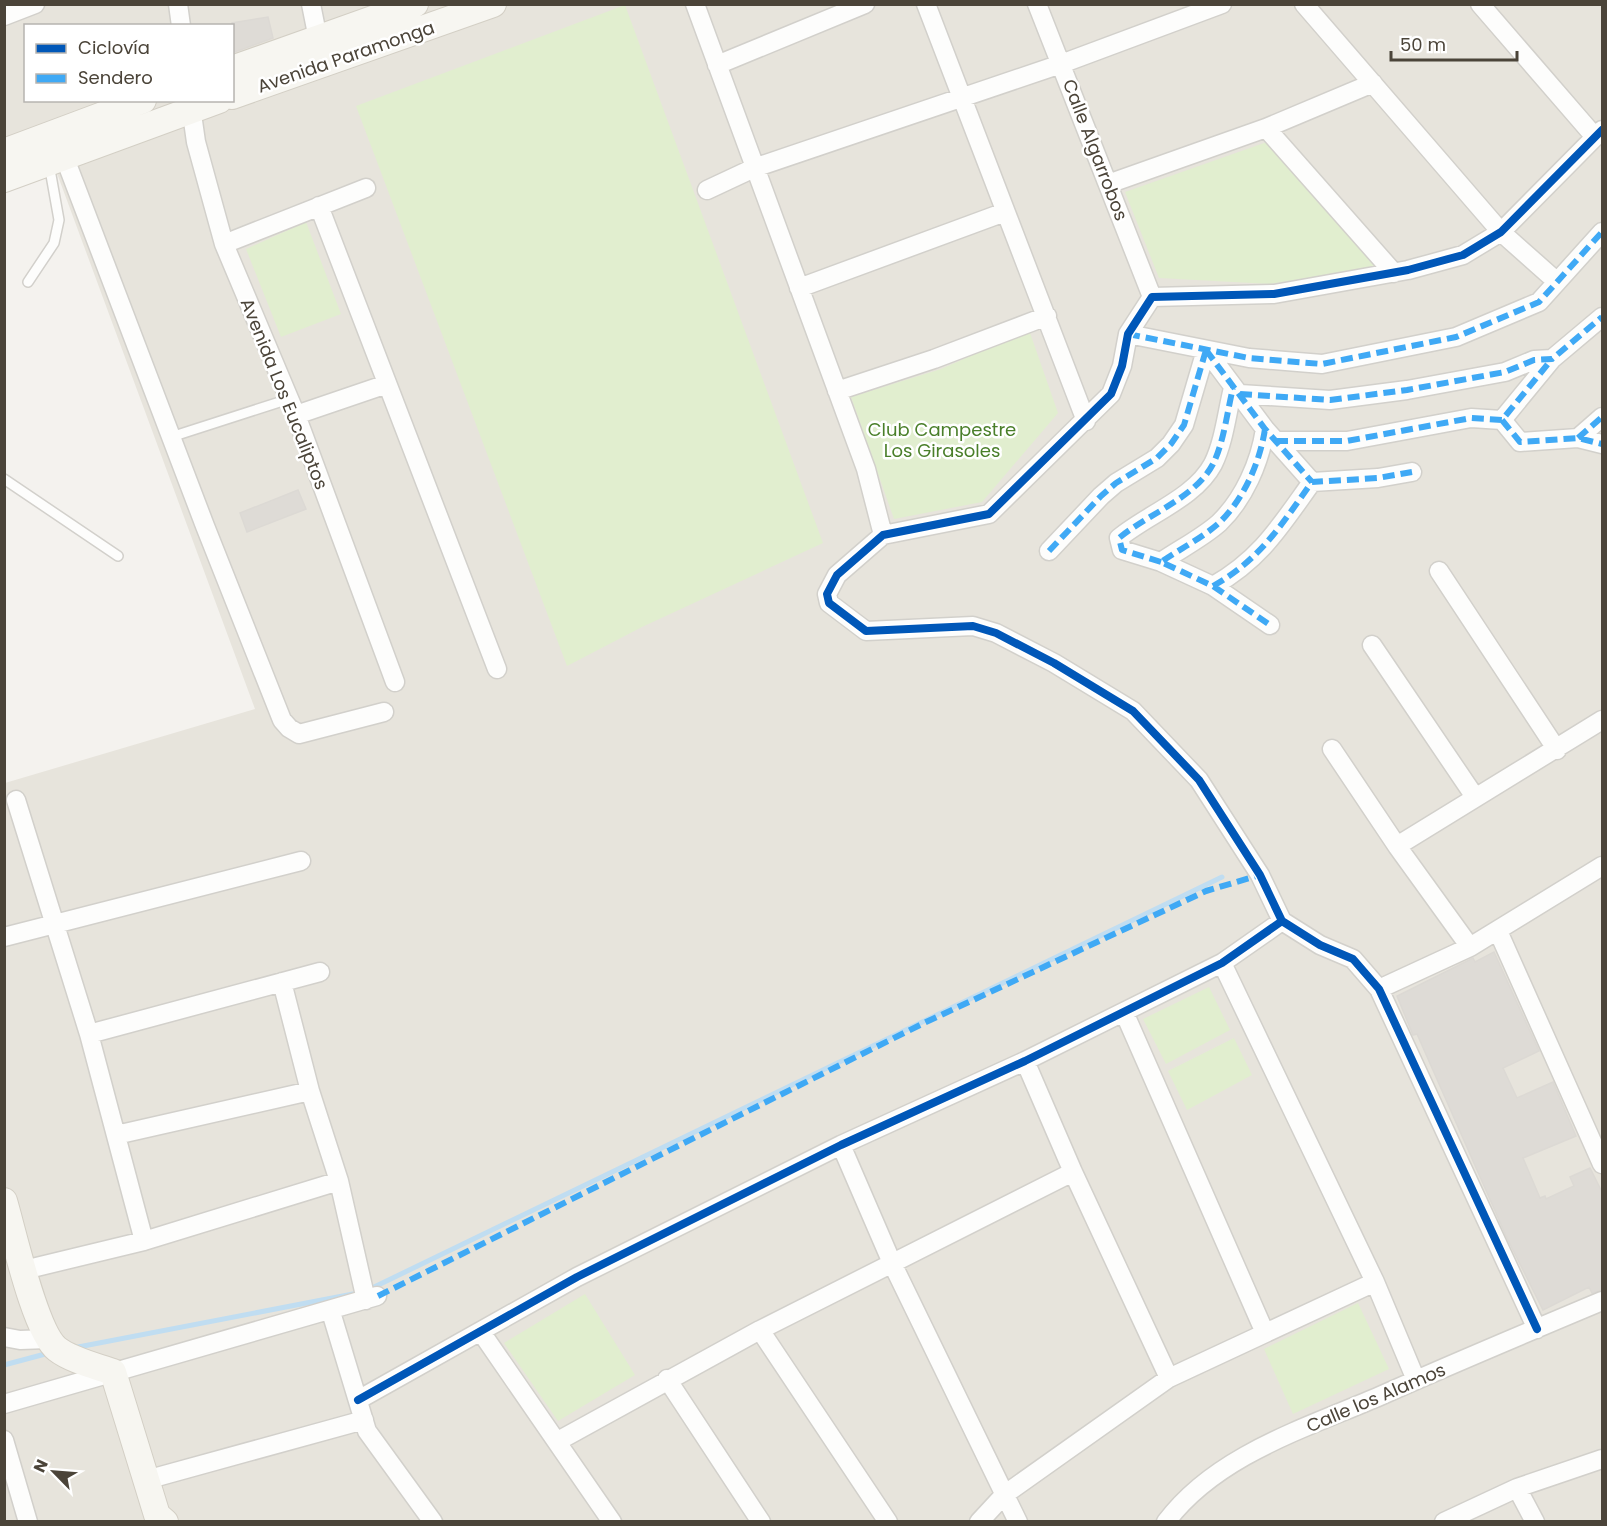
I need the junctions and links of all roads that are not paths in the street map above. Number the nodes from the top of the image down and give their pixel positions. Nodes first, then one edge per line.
1 (35, 4) edge
2 (178, 4) edge
3 (311, 4) edge
4 (415, 4) edge
5 (494, 4) edge
6 (695, 4) edge
7 (865, 4) edge
8 (926, 4) edge
9 (1037, 4) edge
10 (1222, 4) edge
11 (1304, 4) edge
12 (1480, 4) edge
13 (4, 16) edge
14 (181, 24) edge
15 (318, 39) junction
16 (1061, 64) junction
17 (717, 65) junction
18 (234, 68) edge
19 (1373, 83) junction
20 (234, 95) edge
21 (960, 97) junction
22 (139, 102) edge
23 (208, 102) edge
24 (191, 105) edge
25 (1266, 128) junction
26 (1599, 134) edge
27 (51, 149) junction
28 (4, 152) edge
29 (754, 168) junction
30 (4, 179) edge
31 (1108, 184) junction
32 (366, 188) dead end
33 (707, 189) dead end
34 (319, 206) junction
35 (1005, 212) junction
36 (1502, 232) junction
37 (1602, 232) edge
38 (224, 244) junction
39 (1394, 273) junction
40 (1555, 280) junction
41 (28, 282) dead end
42 (799, 288) junction
43 (1152, 297) junction
44 (1047, 316) junction
45 (1602, 317) edge
46 (1128, 334) junction
47 (1206, 350) junction
48 (1552, 359) junction
49 (387, 384) junction
50 (837, 391) junction
51 (1237, 391) junction
52 (293, 407) junction
53 (1602, 417) edge
54 (1502, 420) junction
55 (1086, 422) junction
56 (1270, 435) junction
57 (171, 437) junction
58 (1578, 438) junction
59 (1602, 444) edge
60 (1412, 471) dead end
61 (4, 479) edge
62 (1312, 482) junction
63 (883, 535) junction
64 (1049, 551) dead end
65 (118, 556) dead end
66 (1161, 562) junction
67 (1439, 571) dead end
68 (1213, 586) junction
69 (1270, 625) dead end
70 (1372, 645) dead end
71 (497, 669) dead end
72 (395, 682) dead end
73 (384, 712) dead end
74 (1602, 720) edge
75 (1332, 748) dead end
76 (1557, 750) junction
77 (1475, 797) junction
78 (16, 801) dead end
79 (1397, 846) junction
80 (301, 861) dead end
81 (1602, 866) edge
82 (1282, 921) junction
83 (57, 925) junction
84 (1498, 931) junction
85 (4, 937) edge
86 (1470, 947) junction
87 (1222, 963) junction
88 (320, 972) dead end
89 (282, 982) junction
90 (1379, 989) junction
91 (1124, 1012) junction
92 (89, 1034) junction
93 (1025, 1061) junction
94 (310, 1091) junction
95 (116, 1135) junction
96 (841, 1145) junction
97 (1602, 1164) edge
98 (1073, 1172) junction
99 (339, 1181) junction
100 (4, 1201) edge
101 (144, 1241) junction
102 (892, 1263) junction
103 (24, 1270) junction
104 (1375, 1282) junction
105 (1602, 1301) edge
106 (331, 1312) junction
107 (1537, 1329) junction
108 (760, 1330) junction
109 (481, 1332) junction
110 (1265, 1333) junction
111 (4, 1337) edge
112 (48, 1339) junction
113 (113, 1372) junction
114 (1169, 1378) junction
115 (667, 1379) junction
116 (1416, 1380) junction
117 (358, 1400) junction
118 (4, 1404) edge
119 (364, 1420) junction
120 (4, 1440) edge
121 (558, 1441) junction
122 (1602, 1459) edge
123 (1517, 1488) junction
124 (1004, 1495) junction
125 (160, 1510) edge
126 (28, 1521) edge
127 (433, 1521) edge
128 (612, 1521) edge
129 (761, 1521) edge
130 (888, 1521) edge
131 (979, 1521) edge
132 (1018, 1521) edge
133 (1166, 1521) edge
134 (1444, 1521) edge
135 (1535, 1521) edge

1 - 13 street
2 - 14 street
3 - 15 street
4 - 15 street, Avenida Paramonga
5 - 20 street, Avenida Paramonga
6 - 17 street
7 - 17 street
8 - 21 street
9 - 16 street, Calle Algarrobos
10 - 16 street
11 - 19 street
12 - 26 street
15 - 18 street, Avenida Paramonga
16 - 21 street
16 - 31 street, Calle Algarrobos
17 - 29 street
19 - 25 street
19 - 36 street
21 - 29 street
21 - 35 street
22 - 27 street
23 - 24 street
24 - 27 street
24 - 38 street, Avenida Los Eucaliptos
25 - 31 street
25 - 39 street
26 - 36 street
27 - 28 street
27 - 30 street
27 - 41 lane
27 - 57 street
29 - 33 street
29 - 42 street
31 - 43 street, Calle Algarrobos
32 - 34 street
34 - 38 street
34 - 49 street
35 - 42 street
35 - 44 street
36 - 39 street
36 - 40 street
37 - 40 street
38 - 52 street, Avenida Los Eucaliptos
39 - 43 street
40 - 47 street
42 - 50 street
43 - 46 street
44 - 50 street
44 - 55 street
45 - 48 street
46 - 47 street
46 - 55 street
47 - 51 street
47 - 64 street
48 - 51 street
48 - 54 street
49 - 52 street
49 - 71 street
50 - 63 street
51 - 56 street
51 - 66 street
52 - 57 lane
52 - 72 street, Avenida Los Eucaliptos
53 - 58 street
54 - 56 street
54 - 58 street
55 - 63 street
56 - 62 street
56 - 66 street
57 - 73 street
58 - 59 street
60 - 62 street
61 - 65 lane
62 - 68 street
63 - 82 street
66 - 68 street
67 - 76 street
68 - 69 street
70 - 77 street
74 - 76 street
75 - 79 street
76 - 77 street
77 - 79 street
78 - 83 street
79 - 86 street
80 - 83 street
81 - 84 street
82 - 87 street
82 - 90 street
83 - 85 street
83 - 92 street
84 - 86 street
84 - 97 street
86 - 90 street
87 - 91 street
87 - 104 street
88 - 89 street
89 - 92 street
89 - 94 street
90 - 107 street
91 - 93 street
91 - 110 street
92 - 95 street
93 - 96 street
93 - 98 street
94 - 95 street
94 - 99 street
95 - 101 street
96 - 102 street
96 - 109 street
98 - 102 street
98 - 114 street
99 - 101 street
99 - 106 street
100 - 103 street
101 - 103 street
102 - 108 street
102 - 124 street
103 - 112 street
104 - 110 street
104 - 116 street
105 - 107 street, Calle los Alamos
106 - 113 street
106 - 117 street
107 - 116 street, Calle los Alamos
108 - 115 street
108 - 130 street
109 - 117 street
109 - 121 street
110 - 114 street
111 - 112 street
112 - 113 street
113 - 118 street
113 - 125 street
114 - 124 street
115 - 121 street
115 - 129 street
116 - 133 street, Calle los Alamos
117 - 119 street
119 - 125 street
119 - 127 street
120 - 126 street
121 - 128 street
122 - 123 street
123 - 134 street
123 - 135 street
124 - 131 street
124 - 132 street

